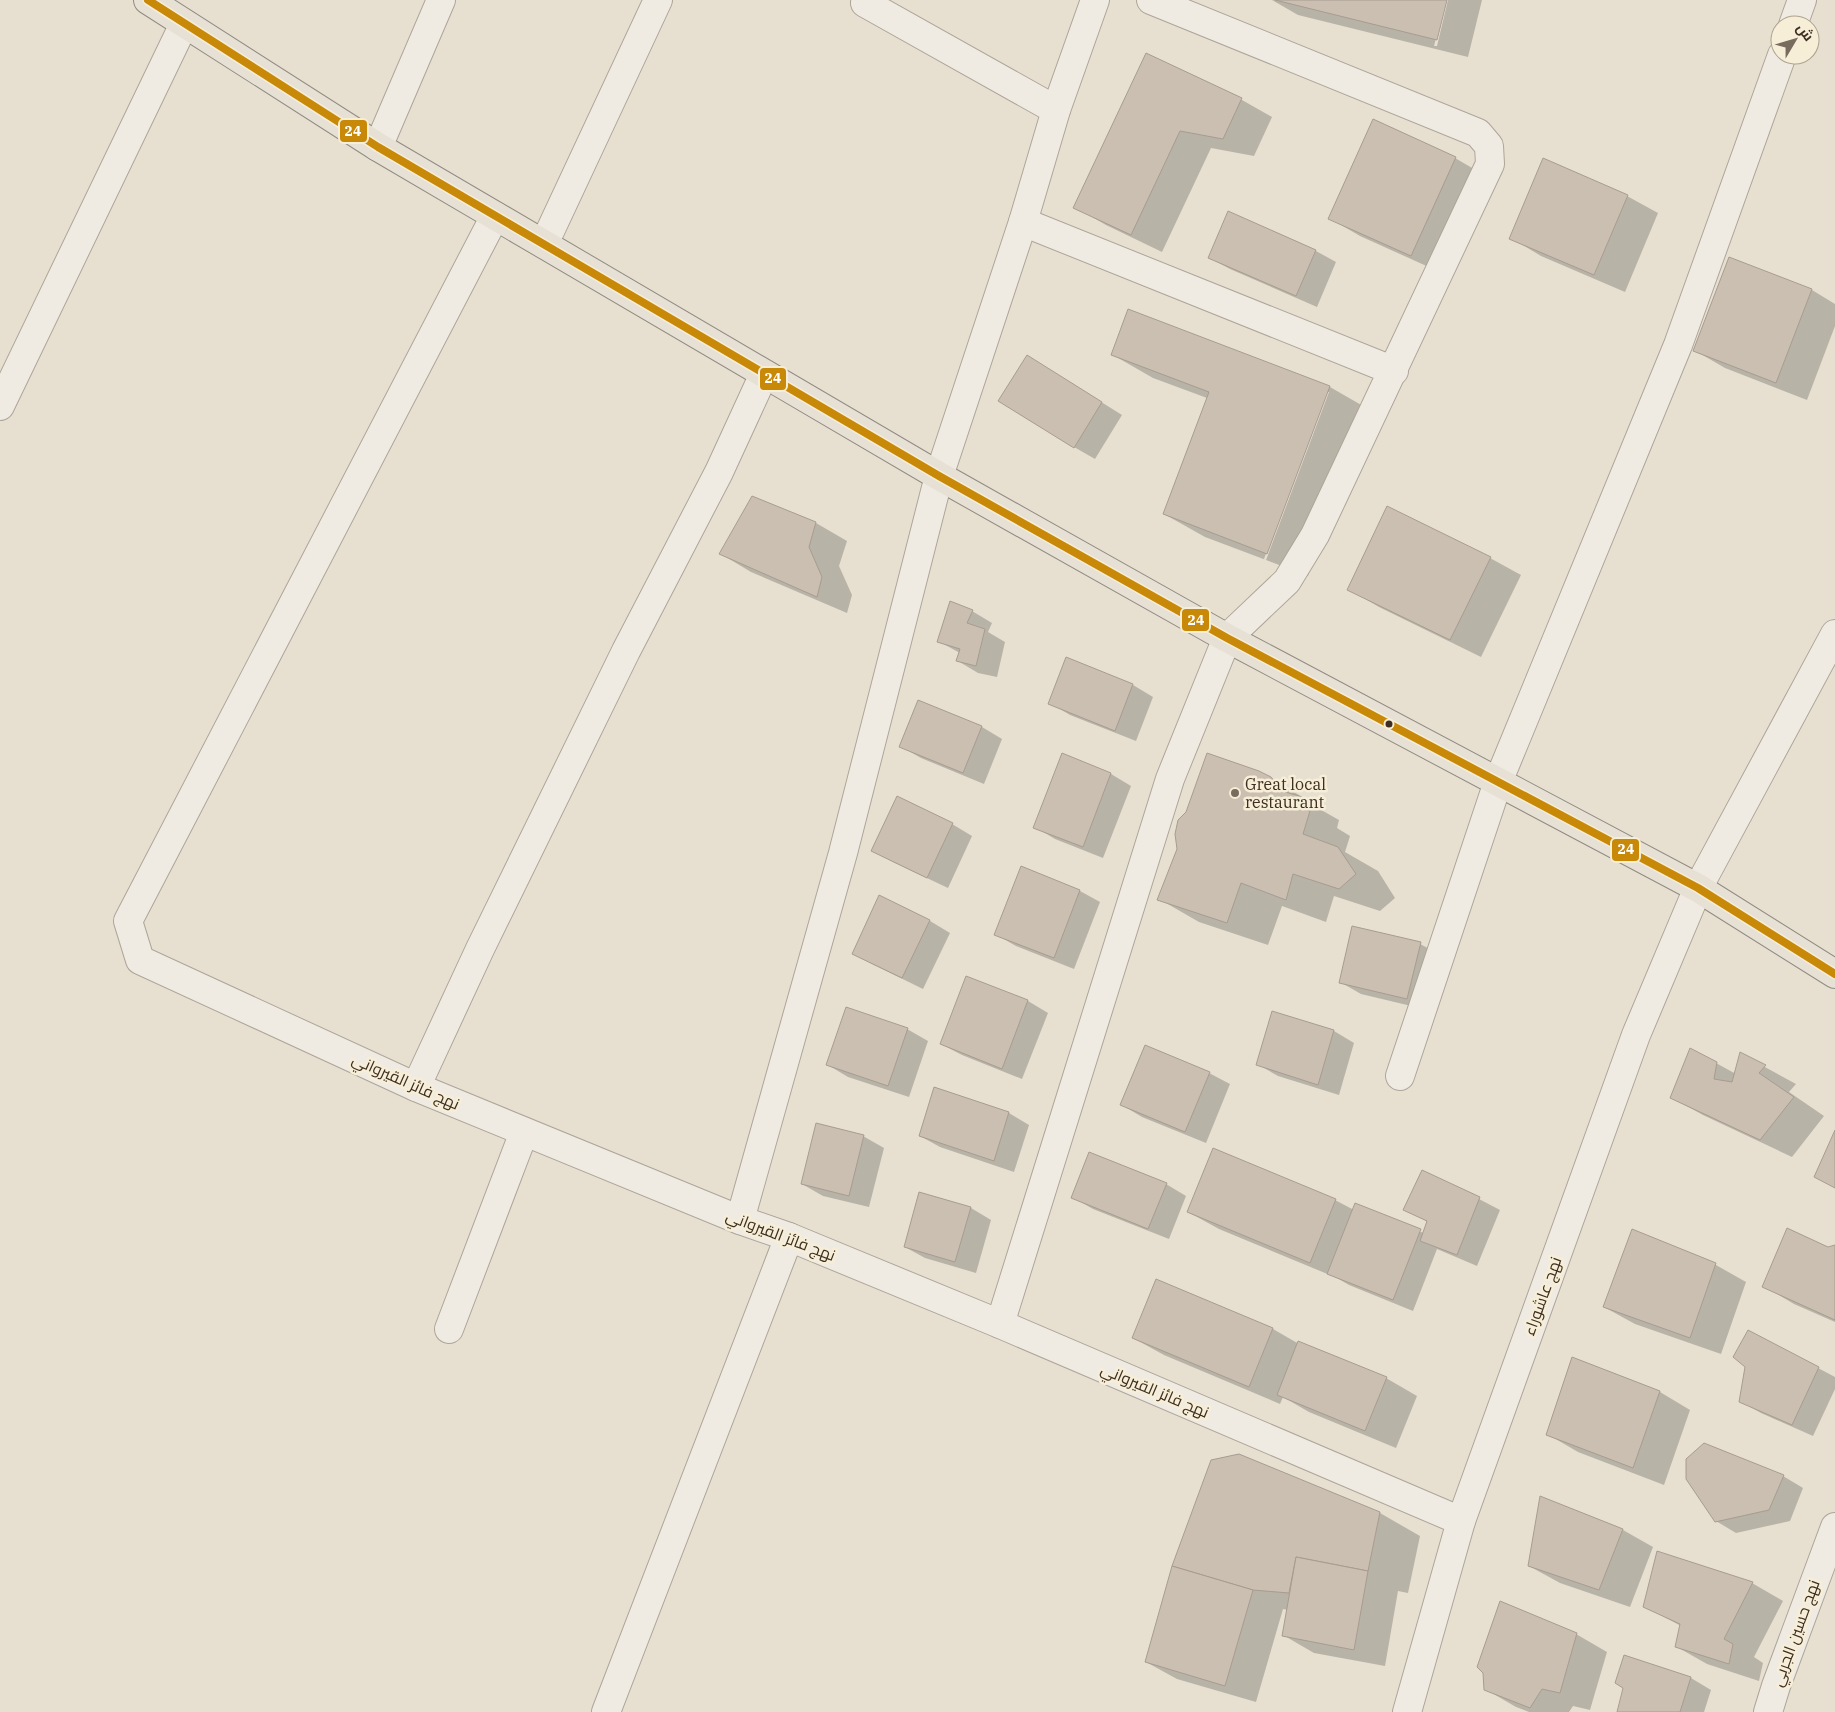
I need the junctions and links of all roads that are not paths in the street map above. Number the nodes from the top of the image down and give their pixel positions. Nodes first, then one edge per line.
1 (148, 0) edge
2 (442, 0) edge
3 (658, 0) edge
4 (1095, 0) edge
5 (1151, 0) edge
6 (1802, 0) edge
7 (866, 3) dead end
8 (1797, 15) edge
9 (184, 24) junction
10 (1778, 65) edge
11 (1056, 110) junction
12 (378, 147) junction
13 (495, 216) junction
14 (1023, 222) junction
15 (544, 244) junction
16 (1394, 371) junction
17 (764, 374) junction
18 (0, 406) edge
19 (939, 476) junction
20 (1835, 634) edge
21 (1227, 638) junction
22 (1498, 782) junction
23 (1698, 888) junction
24 (1835, 974) edge
25 (1400, 1076) dead end
26 (416, 1087) junction
27 (524, 1132) junction
28 (740, 1220) junction
29 (789, 1237) junction
30 (1000, 1324) junction
31 (449, 1329) dead end
32 (1461, 1521) junction
33 (1835, 1527) edge
34 (606, 1712) edge
35 (1408, 1712) edge
36 (1768, 1712) edge

1 - 9 main road
2 - 12 street
3 - 15 street
4 - 11 street
5 - 16 street
6 - 8 street
7 - 11 street
9 - 12 main road
9 - 18 street
10 - 22 street
11 - 14 street
12 - 13 main road
13 - 15 main road
13 - 26 street, نهج فائز القيرواني
14 - 16 street
14 - 19 street
15 - 17 main road
16 - 21 street
17 - 19 main road
17 - 26 street
19 - 21 main road
19 - 28 street
20 - 23 street, نهج عاشوراء
21 - 22 main road
21 - 30 street
22 - 23 main road
22 - 25 street
23 - 24 main road
23 - 32 street, نهج عاشوراء
26 - 27 street, نهج فائز القيرواني
27 - 28 street, نهج فائز القيرواني
27 - 31 street
28 - 29 street, نهج فائز القيرواني
29 - 30 street, نهج فائز القيرواني
29 - 34 street
30 - 32 street, نهج فائز القيرواني
32 - 35 street, نهج عاشوراء
33 - 36 street, نهج حسين الجربي

